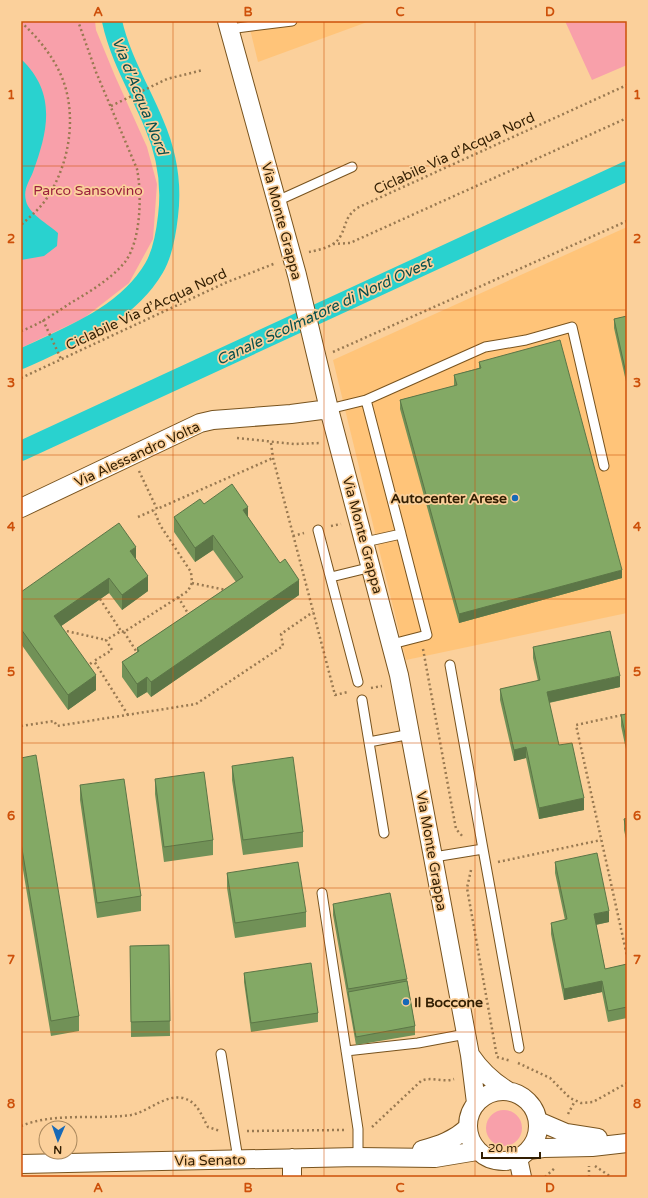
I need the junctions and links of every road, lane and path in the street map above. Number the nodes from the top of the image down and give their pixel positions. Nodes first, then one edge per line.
1 (78, 21) edge
2 (292, 21) edge
3 (21, 22) edge
4 (259, 23) edge
5 (228, 25) edge
6 (203, 70) dead end
7 (627, 85) edge
8 (111, 106) junction
9 (627, 118) edge
10 (352, 167) dead end
11 (277, 201) junction
12 (627, 221) edge
13 (21, 225) edge
14 (332, 244) junction
15 (304, 254) dead end
16 (281, 261) dead end
17 (43, 320) junction
18 (21, 331) edge
19 (317, 353) junction
20 (61, 359) junction
21 (21, 378) edge
22 (366, 400) junction
23 (330, 409) junction
24 (236, 438) dead end
25 (338, 438) junction
26 (271, 443) junction
27 (273, 458) junction
28 (604, 466) dead end
29 (146, 468) dead end
30 (21, 508) edge
31 (155, 510) junction
32 (138, 517) dead end
33 (318, 530) dead end
34 (401, 534) junction
35 (365, 542) junction
36 (372, 567) junction
37 (331, 577) junction
38 (192, 583) junction
39 (231, 591) edge
40 (178, 598) junction
41 (100, 599) edge
42 (313, 612) junction
43 (192, 619) edge
44 (58, 629) edge
45 (123, 632) junction
46 (421, 637) junction
47 (106, 640) junction
48 (392, 644) junction
49 (139, 656) edge
50 (94, 661) junction
51 (450, 665) dead end
52 (81, 670) edge
53 (385, 685) dead end
54 (361, 686) joint
55 (349, 692) dead end
56 (362, 700) dead end
57 (627, 714) edge
58 (128, 715) junction
59 (21, 726) edge
60 (411, 734) junction
61 (369, 742) junction
62 (384, 833) dead end
63 (602, 840) junction
64 (465, 844) dead end
65 (483, 848) junction
66 (434, 858) junction
67 (494, 862) dead end
68 (470, 867) dead end
69 (322, 893) dead end
70 (627, 956) edge
71 (466, 1034) junction
72 (519, 1048) dead end
73 (346, 1051) junction
74 (221, 1054) dead end
75 (470, 1055) junction
76 (497, 1057) junction
77 (493, 1059) dead end
78 (627, 1083) edge
79 (508, 1091) junction
80 (575, 1101) junction
81 (476, 1103) junction
82 (567, 1120) dead end
83 (538, 1121) junction
84 (21, 1126) edge
85 (467, 1128) junction
86 (225, 1131) dead end
87 (627, 1142) edge
88 (477, 1151) junction
89 (524, 1154) junction
90 (358, 1157) junction
91 (398, 1157) junction
92 (292, 1158) junction
93 (238, 1159) junction
94 (589, 1160) dead end
95 (21, 1164) edge
96 (593, 1164) dead end
97 (292, 1177) edge
98 (522, 1177) edge
99 (588, 1177) edge
100 (611, 1177) edge

1 - 8 path
2 - 4 lane
3 - 13 path
4 - 5 lane
5 - 11 street, Via Monte Grappa
6 - 8 path
7 - 14 path, Ciclabile Via d’Acqua Nord
8 - 17 path
9 - 14 path
10 - 11 lane
11 - 19 street, Via Monte Grappa
12 - 19 path
14 - 15 path
16 - 20 path, Ciclabile Via d’Acqua Nord
17 - 18 path
17 - 20 path
19 - 23 street, Via Monte Grappa
20 - 21 path, Ciclabile Via d’Acqua Nord
22 - 23 lane
22 - 28 lane
22 - 34 lane
23 - 25 street, Via Monte Grappa
23 - 30 street, Via Alessandro Volta
24 - 26 path
25 - 26 path
25 - 35 street, Via Monte Grappa
26 - 27 path
27 - 31 path
27 - 42 path
29 - 31 path
31 - 32 path
31 - 38 path
33 - 37 lane
34 - 35 lane
34 - 46 lane
35 - 36 street, Via Monte Grappa
36 - 37 lane
36 - 48 street, Via Monte Grappa
37 - 54 lane
38 - 39 path
38 - 40 path
40 - 43 path
40 - 45 path
41 - 45 path
42 - 55 path
42 - 58 path
44 - 47 path
45 - 47 path
45 - 49 path
46 - 48 lane
46 - 64 path
47 - 50 path
48 - 60 street, Via Monte Grappa
50 - 52 path
50 - 58 path
51 - 65 lane
53 - 54 path
56 - 61 lane
57 - 63 path
58 - 59 path
60 - 61 lane
60 - 66 street, Via Monte Grappa
61 - 62 lane
63 - 67 path
63 - 70 path
65 - 66 lane
65 - 72 lane
66 - 71 street, Via Monte Grappa
68 - 76 path
69 - 73 lane
71 - 73 lane
71 - 75 street, Via Monte Grappa
73 - 90 lane
74 - 93 lane
75 - 79 street, Via Monte Grappa
75 - 81 street, Via Monte Grappa
76 - 77 path
76 - 80 path
78 - 80 path
79 - 81 street
79 - 83 street
80 - 82 path
81 - 85 street
83 - 87 street
83 - 89 street
84 - 86 path
85 - 88 street
85 - 91 street, Via Senato
87 - 89 street
88 - 89 street
88 - 91 street, Via Senato
89 - 98 street
90 - 91 street, Via Senato
90 - 92 street, Via Senato
92 - 93 street, Via Senato
92 - 97 street
93 - 95 street, Via Senato
94 - 99 path
96 - 100 path

